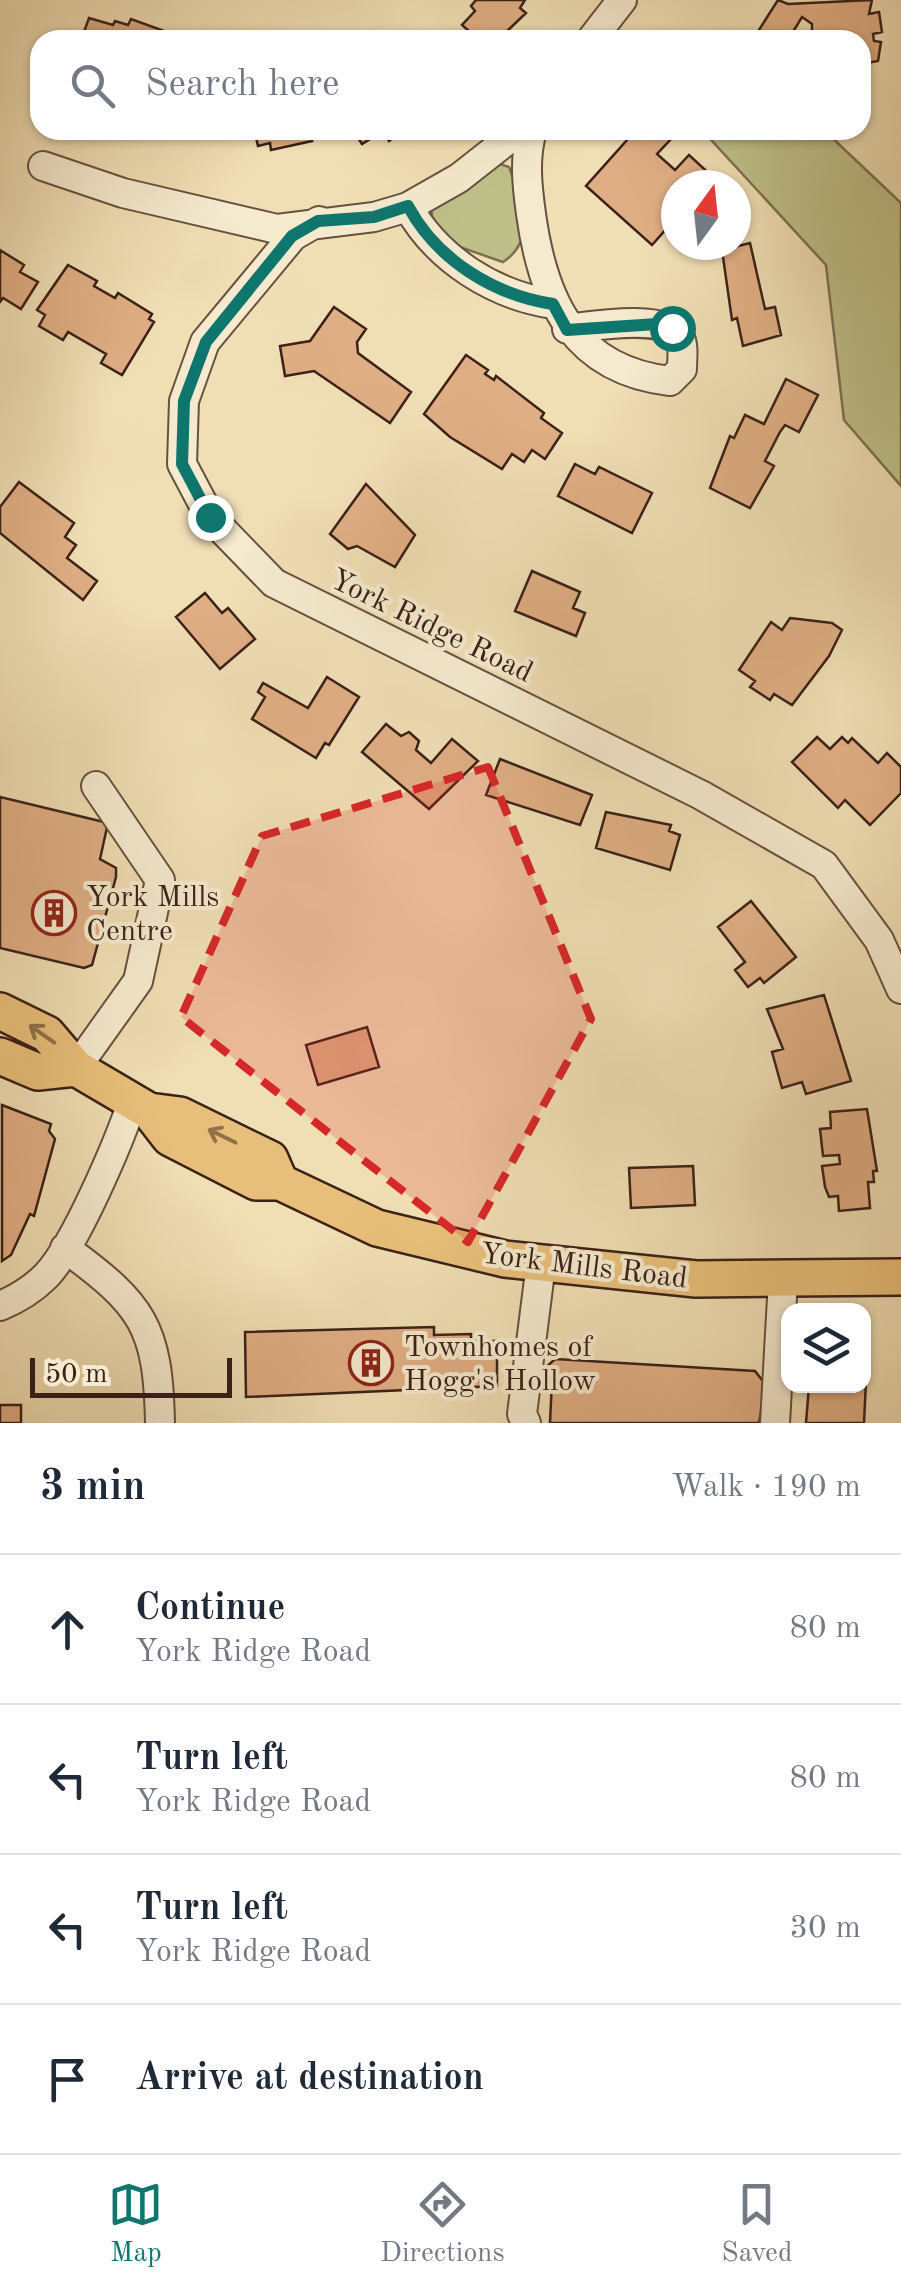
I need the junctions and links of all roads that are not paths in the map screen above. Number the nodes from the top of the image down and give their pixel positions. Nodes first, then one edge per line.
1 (622, 0) edge
2 (598, 30) edge
3 (507, 140) edge
4 (530, 140) edge
5 (43, 166) dead end
6 (408, 206) junction
7 (318, 221) junction
8 (553, 304) junction
9 (567, 330) dead end
10 (96, 786) dead end
11 (901, 989) edge
12 (0, 1011) edge
13 (0, 1056) edge
14 (76, 1068) junction
15 (141, 1106) junction
16 (64, 1248) junction
17 (541, 1264) junction
18 (901, 1277) edge
19 (783, 1280) junction
20 (0, 1306) edge
21 (160, 1423) edge
22 (526, 1423) edge
23 (775, 1423) edge

1 - 2 street
3 - 6 street
4 - 8 street
5 - 7 street
6 - 7 street
6 - 8 street
7 - 11 street, York Ridge Road
8 - 9 street
10 - 14 street
14 -> 12 main road, York Mills Road
13 - 14 main road, York Mills Road
14 - 15 main road, York Mills Road
15 - 16 street
15 - 17 main road, York Mills Road
16 - 20 street
16 - 21 street
17 - 19 main road, York Mills Road
17 - 22 street
18 - 19 main road, York Mills Road
19 - 23 street

